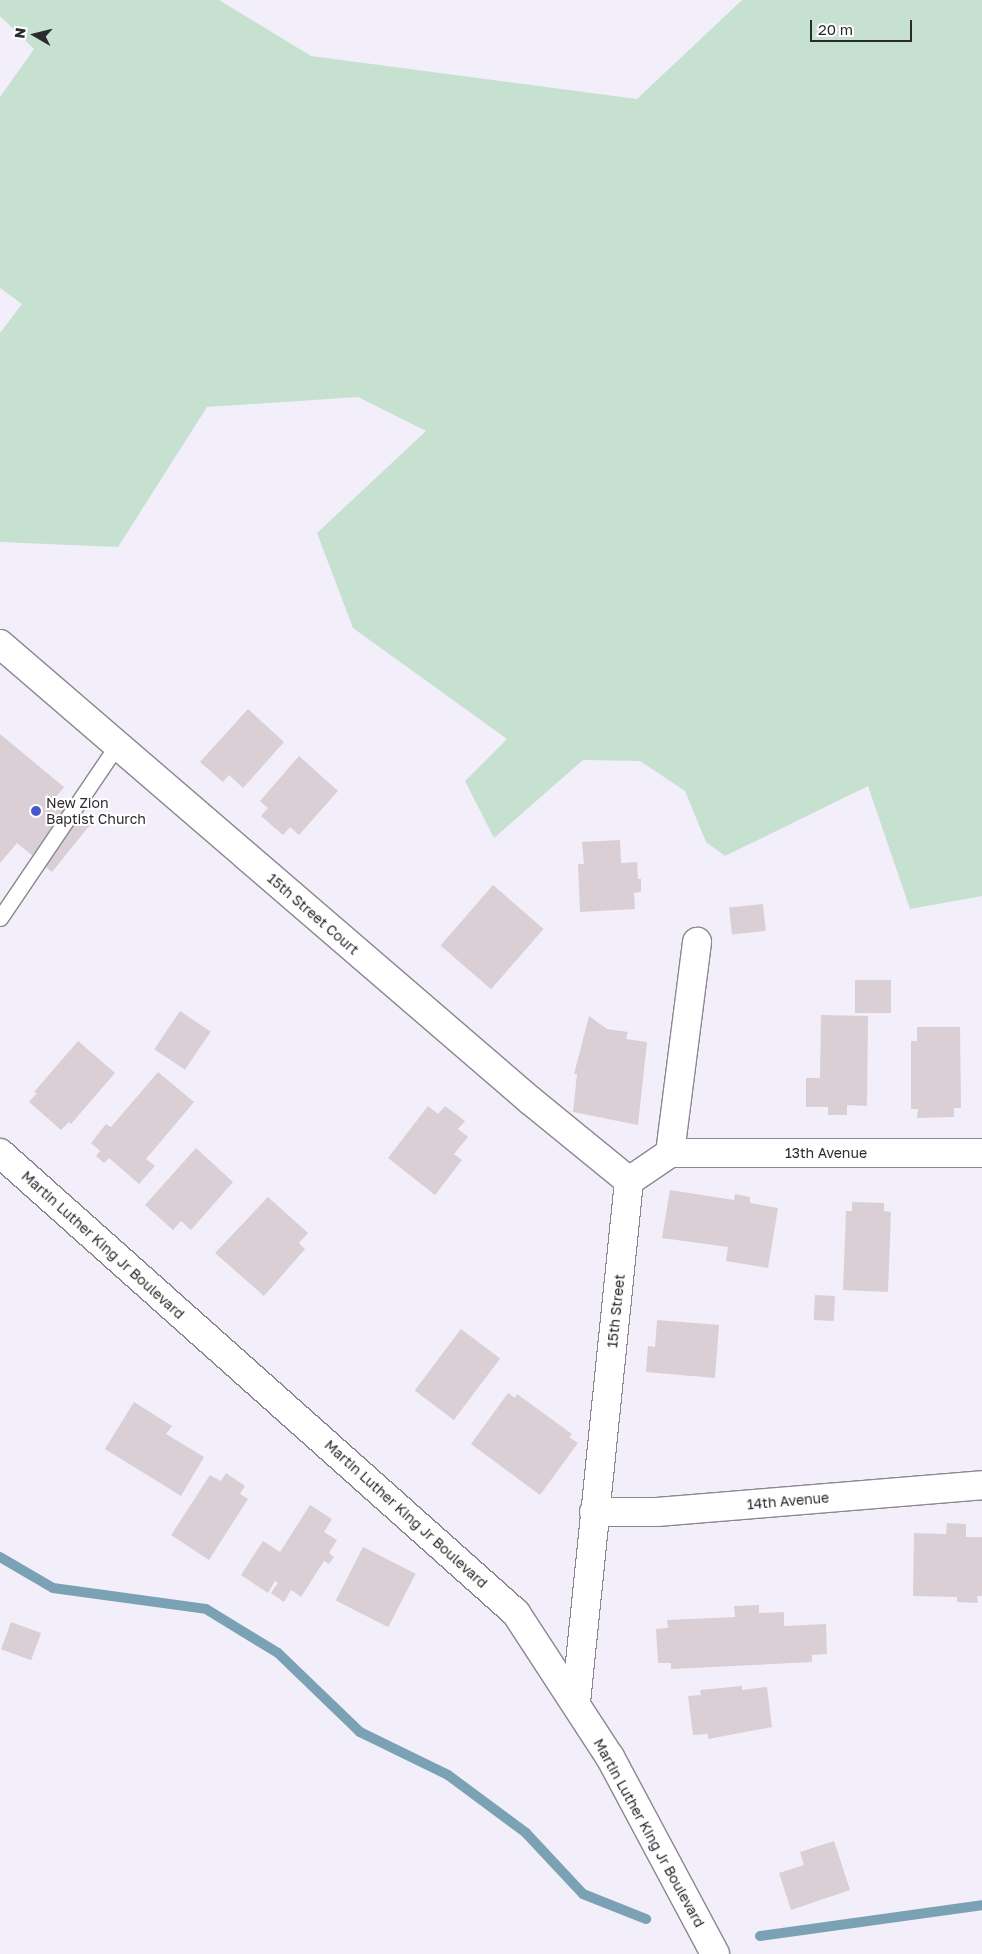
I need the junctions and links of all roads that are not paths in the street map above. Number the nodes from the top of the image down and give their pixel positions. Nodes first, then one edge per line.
1 (0, 644) edge
2 (117, 745) junction
3 (0, 918) edge
4 (697, 942) dead end
5 (0, 1153) edge
6 (670, 1153) junction
7 (982, 1153) edge
8 (630, 1181) junction
9 (982, 1485) edge
10 (594, 1512) junction
11 (576, 1702) junction
12 (715, 1954) edge

1 - 2 street, 15th Street Court
2 - 3 lane
2 - 8 street, 15th Street Court
4 - 6 street
5 - 11 street, Martin Luther King Jr Boulevard
6 - 7 street, 13th Avenue
6 - 8 street
8 - 10 street, 15th Street
9 - 10 street, 14th Avenue
10 - 11 street, 15th Street
11 - 12 street, Martin Luther King Jr Boulevard

